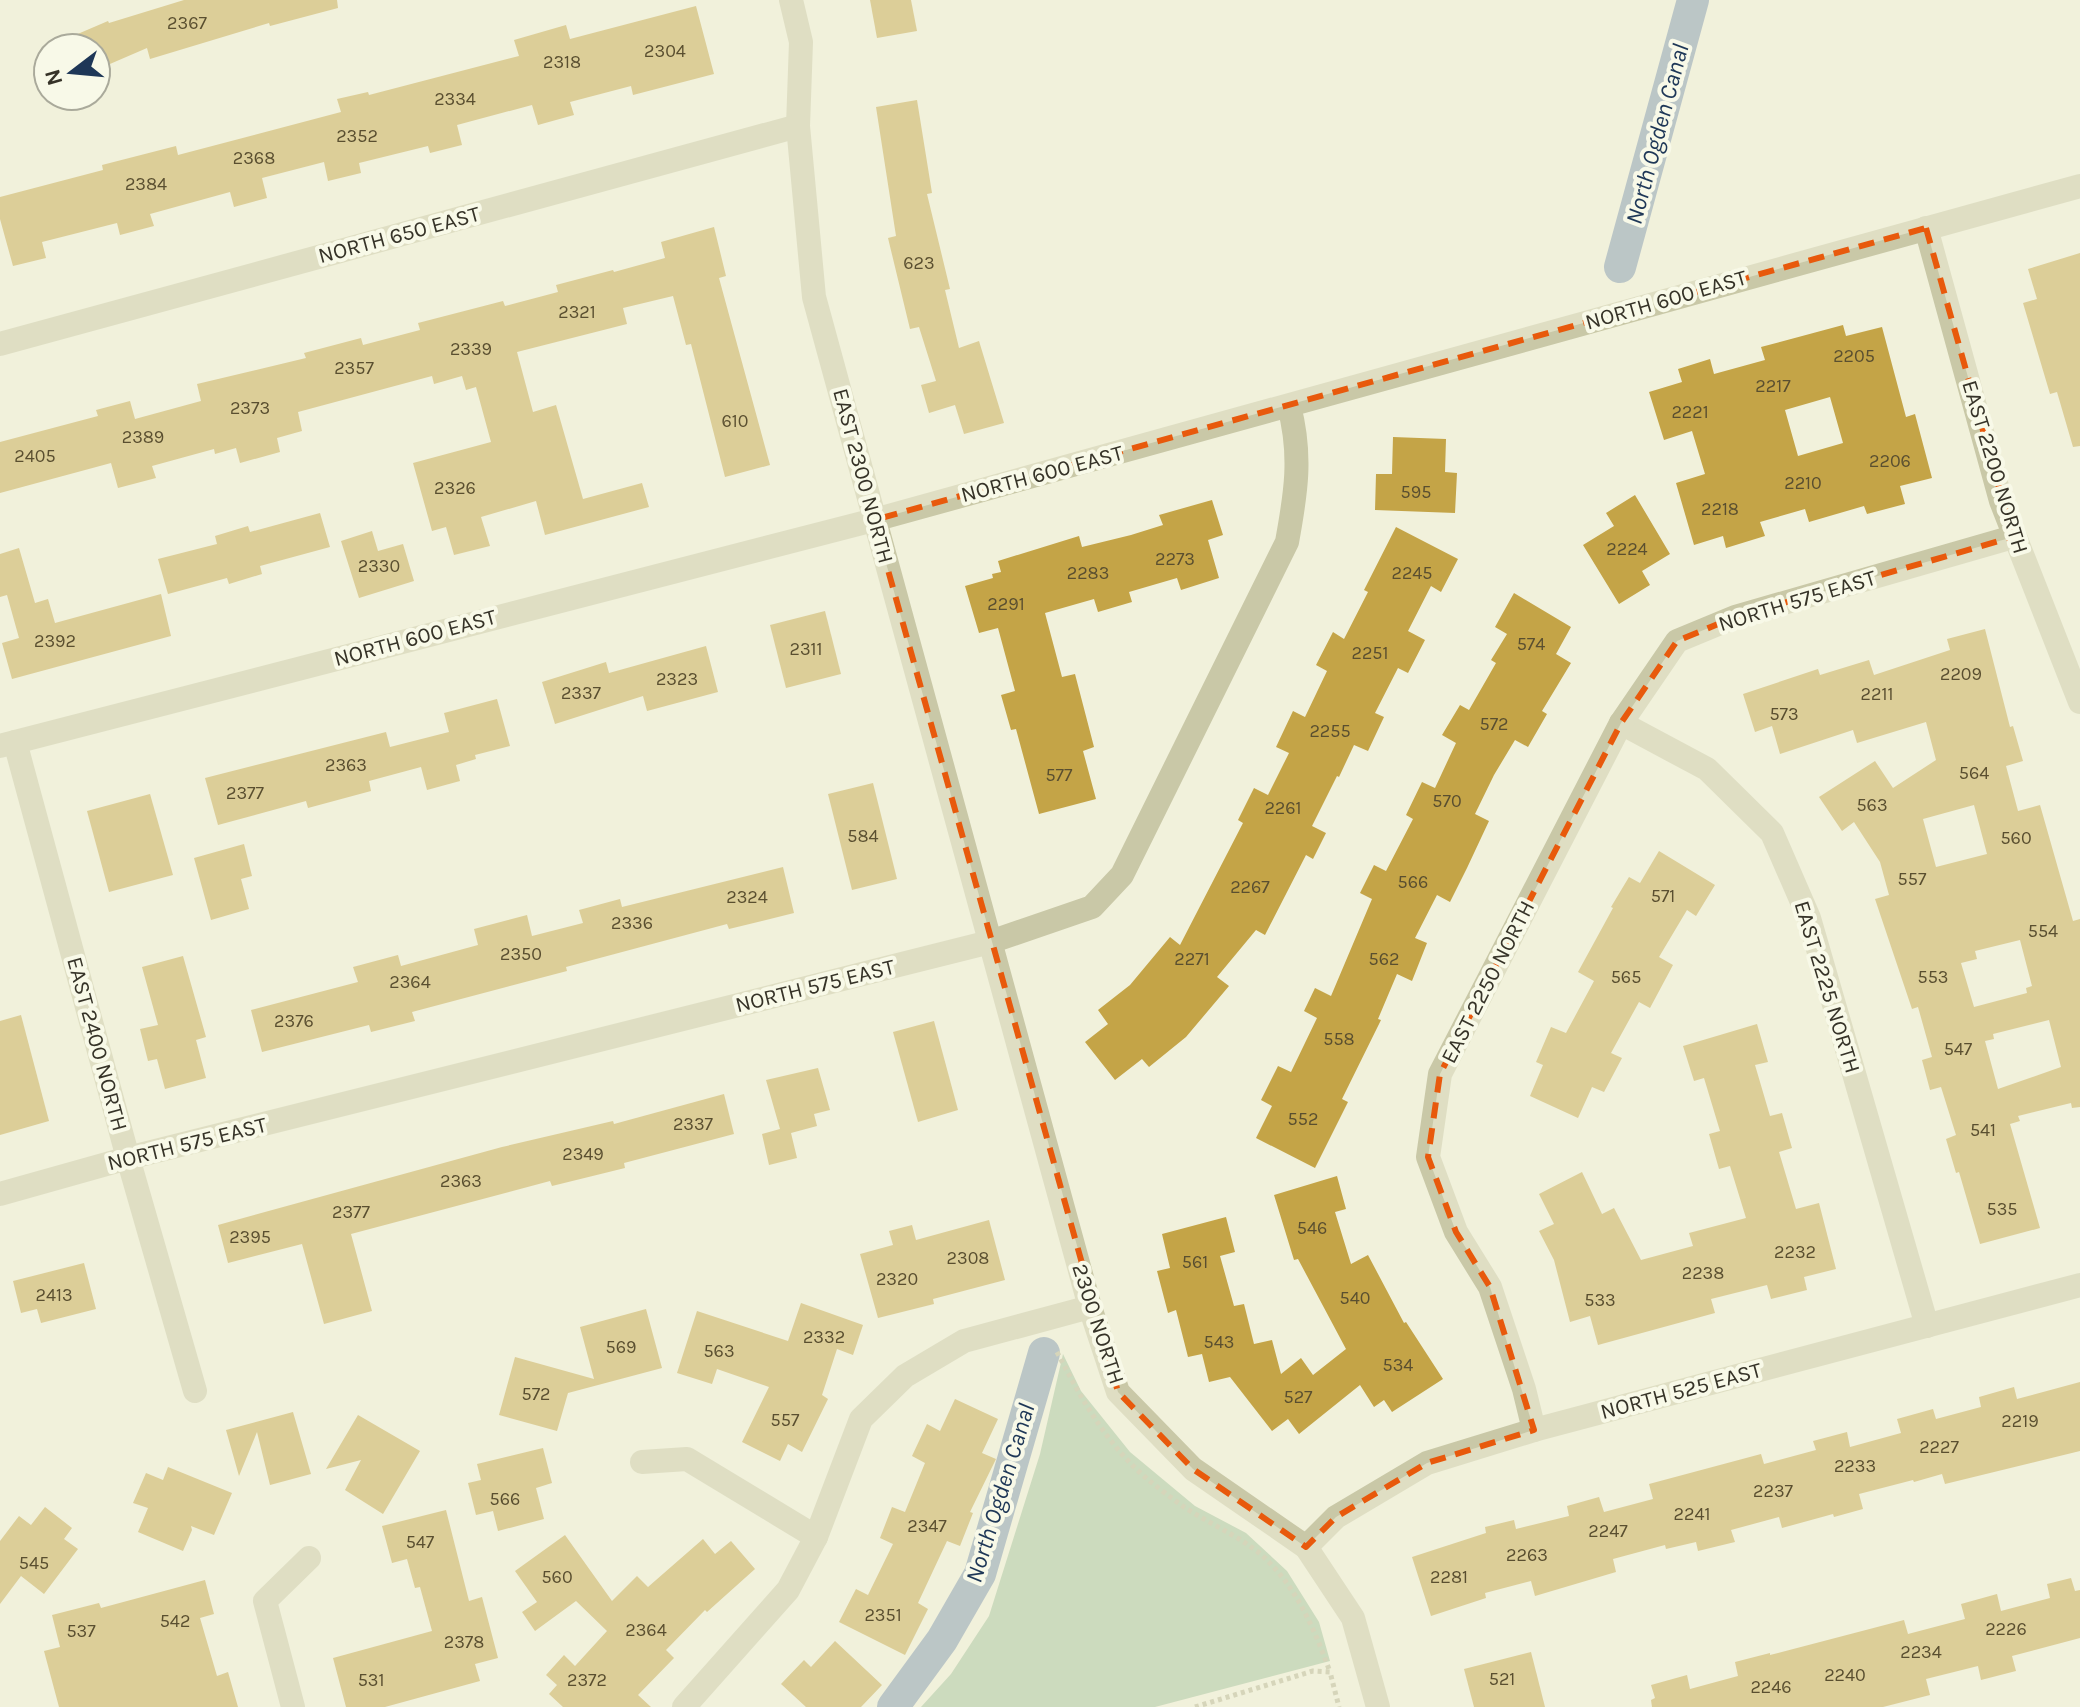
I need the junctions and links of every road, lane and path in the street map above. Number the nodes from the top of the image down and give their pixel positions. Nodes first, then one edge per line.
1 (791, 0) edge
2 (798, 126) junction
3 (2080, 186) edge
4 (1926, 228) junction
5 (0, 344) edge
6 (1289, 406) junction
7 (874, 520) junction
8 (2013, 537) junction
9 (2080, 702) edge
10 (1621, 723) junction
11 (8, 744) edge
12 (990, 942) junction
13 (128, 1158) junction
14 (0, 1194) edge
15 (2080, 1285) edge
16 (1090, 1307) junction
17 (1927, 1326) junction
18 (1057, 1352) dead end
19 (195, 1391) dead end
20 (1534, 1430) junction
21 (642, 1462) dead end
22 (816, 1537) junction
23 (1306, 1547) junction
24 (309, 1558) dead end
25 (1330, 1672) junction
26 (293, 1707) edge
27 (684, 1707) edge
28 (1195, 1707) edge
29 (1339, 1707) edge
30 (1378, 1707) edge

1 - 2 street, EAST 2300 NORTH
2 - 5 street, NORTH 650 EAST
2 - 7 street, EAST 2300 NORTH
3 - 4 street, NORTH 600 EAST
4 - 6 street, NORTH 600 EAST
4 - 8 street, EAST 2200 NORTH
6 - 7 street, NORTH 600 EAST
6 - 12 street, NORTH 575 EAST
7 - 11 street, NORTH 600 EAST
7 - 12 street, EAST 2300 NORTH
8 - 9 street, EAST 2200 NORTH
8 - 10 street, NORTH 575 EAST
10 - 17 street, EAST 2225 NORTH
10 - 20 street, EAST 2250 NORTH
11 - 13 street, EAST 2400 NORTH
12 - 13 street, NORTH 575 EAST
12 - 16 street, 2300 NORTH
13 - 14 street, NORTH 575 EAST
13 - 19 street, EAST 2400 NORTH
15 - 17 street, NORTH 525 EAST
16 - 22 street
16 - 23 street, 2300 NORTH
17 - 20 street, NORTH 525 EAST
18 - 25 path
20 - 23 street, NORTH 525 EAST
21 - 22 street
22 - 27 street
23 - 30 street, 2300 NORTH
24 - 26 street
25 - 28 path
25 - 29 path

